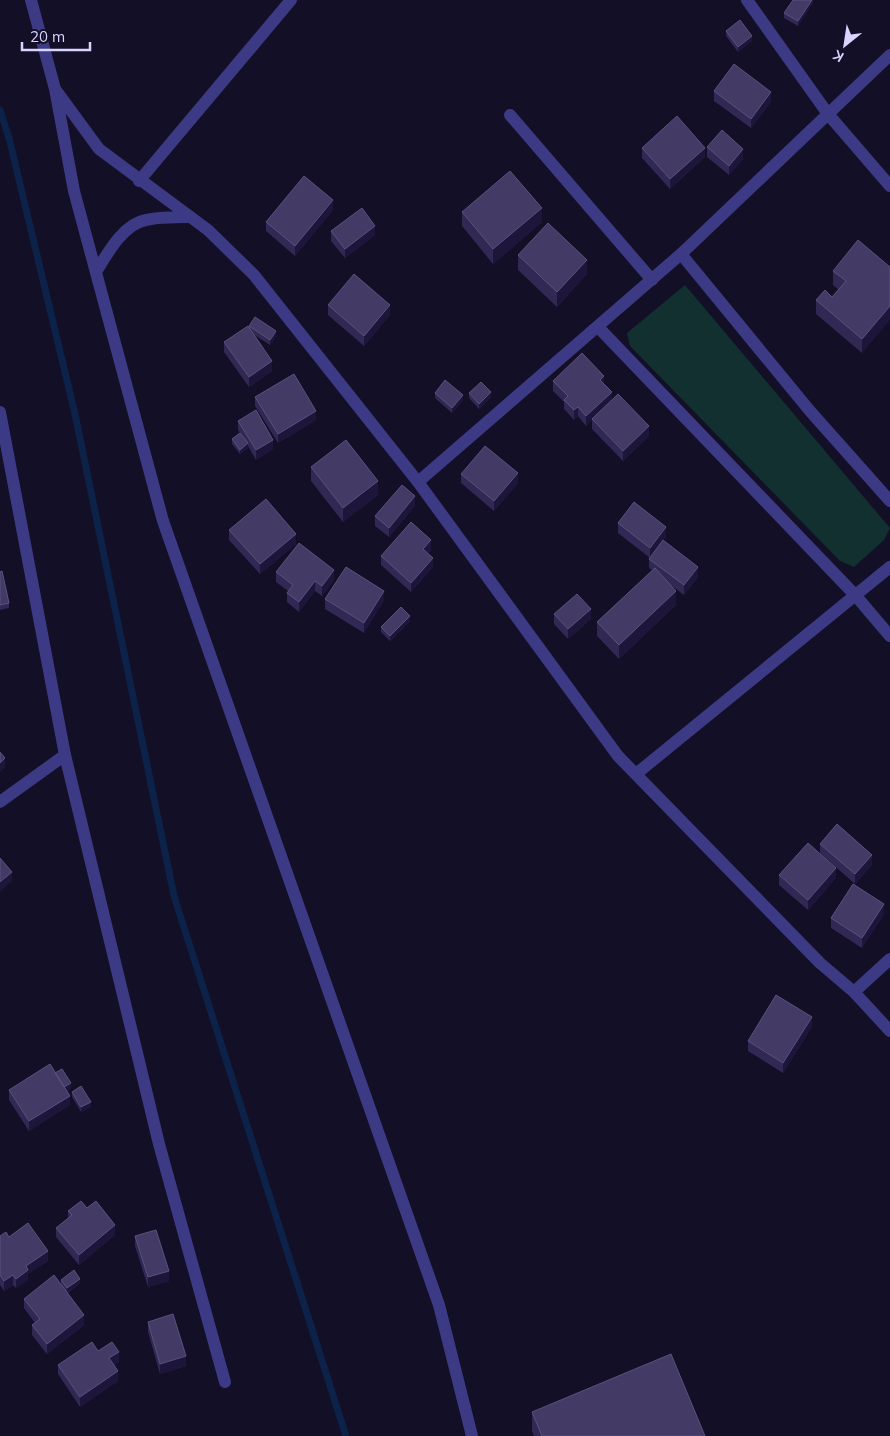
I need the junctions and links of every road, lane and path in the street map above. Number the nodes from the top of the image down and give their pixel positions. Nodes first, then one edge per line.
1 (31, 0) edge
2 (291, 0) edge
3 (747, 0) edge
4 (890, 55) edge
5 (55, 89) junction
6 (828, 114) junction
7 (510, 115) dead end
8 (138, 180) junction
9 (890, 186) edge
10 (188, 217) junction
11 (681, 254) junction
12 (96, 272) junction
13 (652, 280) junction
14 (598, 327) junction
15 (0, 412) edge
16 (418, 482) junction
17 (890, 501) edge
18 (890, 567) edge
19 (856, 596) junction
20 (890, 636) edge
21 (65, 755) junction
22 (636, 774) junction
23 (0, 802) edge
24 (890, 959) edge
25 (854, 992) junction
26 (890, 1031) edge
27 (225, 1382) dead end
28 (472, 1436) edge

1 - 5 street
2 - 8 street
3 - 6 street
4 - 6 street
5 - 8 street
5 - 12 street
6 - 9 street
6 - 11 street
7 - 13 street
8 - 10 street
10 - 12 street
10 - 16 street
11 - 13 street
11 - 17 street
12 - 28 street
13 - 14 street
14 - 16 street
14 - 19 street
15 - 21 street
16 - 22 street
18 - 19 street
19 - 20 street
19 - 22 street
21 - 23 street
21 - 27 street
22 - 25 street
24 - 25 street
25 - 26 street

